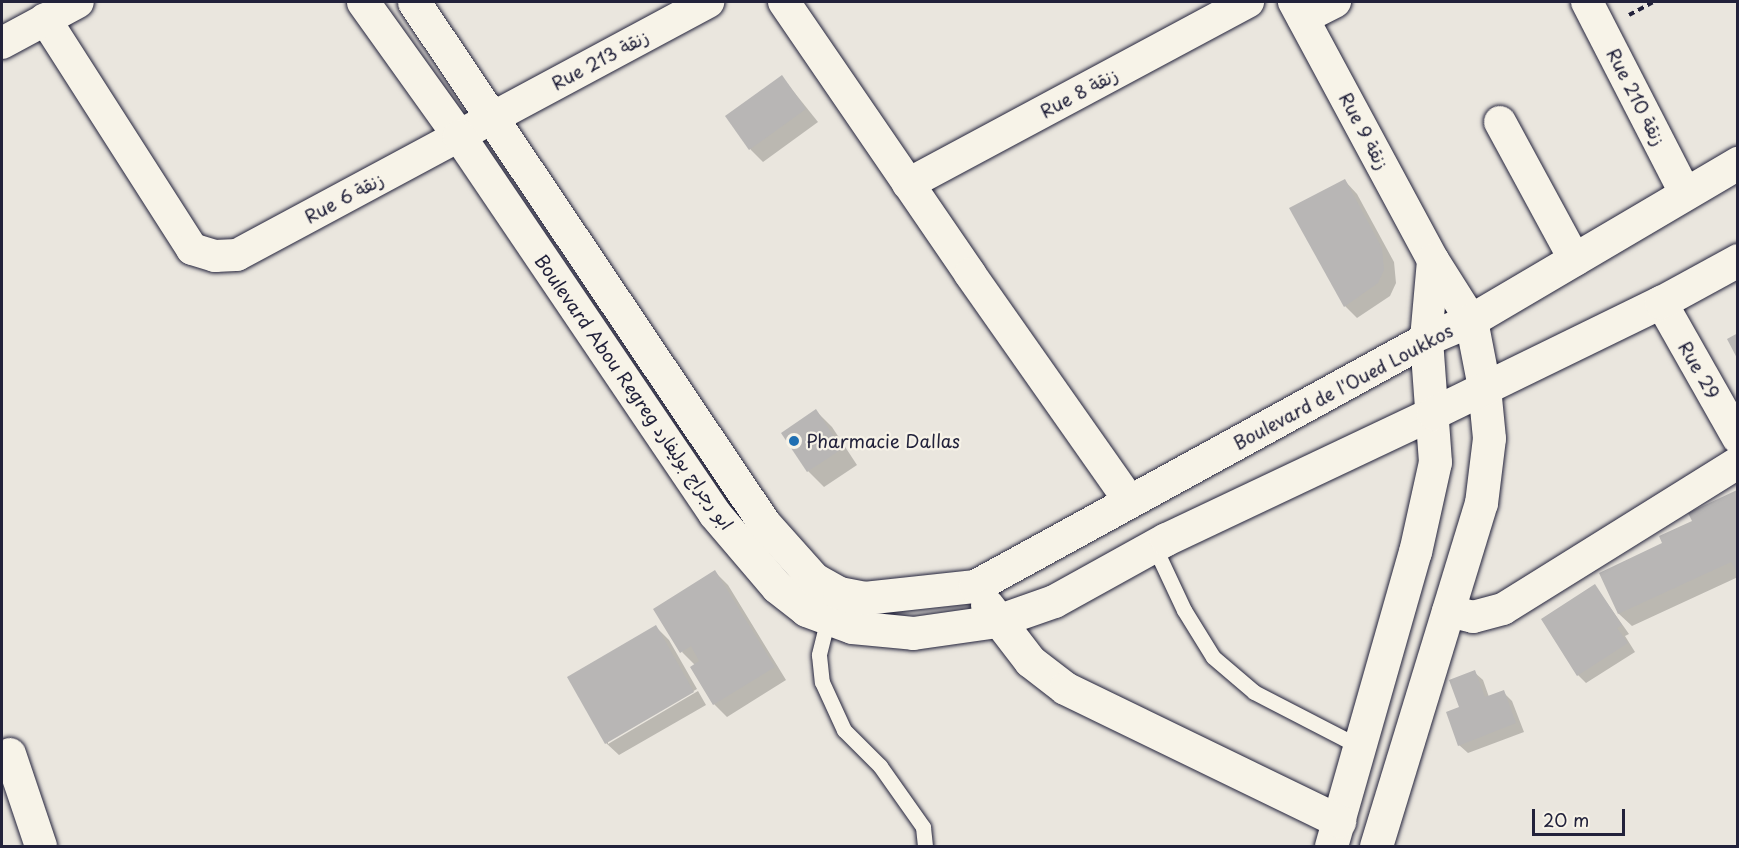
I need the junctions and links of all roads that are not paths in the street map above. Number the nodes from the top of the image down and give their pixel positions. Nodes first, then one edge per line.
1 (78, 2) edge
2 (363, 2) edge
3 (414, 2) edge
4 (708, 2) edge
5 (784, 2) edge
6 (1248, 2) edge
7 (1335, 2) edge
8 (1587, 2) edge
9 (1298, 10) edge
10 (45, 19) junction
11 (2, 43) edge
12 (493, 118) junction
13 (1500, 122) dead end
14 (459, 136) junction
15 (1737, 163) edge
16 (908, 184) junction
17 (1684, 193) junction
18 (1433, 260) junction
19 (1575, 260) junction
20 (1737, 260) edge
21 (1661, 302) junction
22 (1471, 320) junction
23 (1426, 339) junction
24 (1484, 387) junction
25 (1433, 413) junction
26 (1736, 431) edge
27 (1737, 463) edge
28 (1129, 500) junction
29 (1154, 546) junction
30 (975, 586) junction
31 (1448, 611) junction
32 (828, 618) junction
33 (997, 621) junction
34 (1360, 747) junction
35 (10, 754) dead end
36 (1335, 834) edge
37 (41, 846) edge
38 (925, 846) edge
39 (1376, 846) edge

1 - 10 street
2 - 14 main road, Boulevard Abou Regreg ابو رجراج بوليفارد
3 - 12 main road, Boulevard Abou Regreg ابو رجراج بوليفارد
4 - 12 street, Rue 213 زنقة
5 - 16 street
6 - 16 street, Rue 8 زنقة
7 - 9 street
8 - 17 street, Rue 210 زنقة
9 - 18 street, Rue 9 زنقة
10 - 11 street
10 - 14 street, Rue 6 زنقة
12 - 14 street, Rue 6 زنقة
12 - 30 main road, Boulevard Abou Regreg ابو رجراج بوليفارد
13 - 19 street
14 - 32 main road, Boulevard Abou Regreg ابو رجراج بوليفارد
15 - 17 main road, Boulevard de l'Oued Loukkos
16 - 28 street
17 - 19 main road, Boulevard de l'Oued Loukkos
18 - 22 street, Rue 9 زنقة
18 - 23 street
19 - 22 main road, Boulevard de l'Oued Loukkos
20 - 21 main road
21 - 24 main road
21 - 26 street, Rue 29
22 - 23 main road, Boulevard de l'Oued Loukkos
22 - 24 main road
23 - 25 main road
23 - 28 main road, Boulevard de l'Oued Loukkos
24 - 25 main road
24 - 31 main road
25 - 29 main road
25 - 34 main road
27 - 31 street
28 - 30 main road, Boulevard de l'Oued Loukkos
29 - 33 main road
29 - 34 lane
30 - 33 main road
31 - 39 main road
32 - 33 main road, Boulevard Abou Regreg ابو رجراج بوليفارد
32 - 38 lane
33 - 36 main road
34 - 36 main road
35 - 37 street

